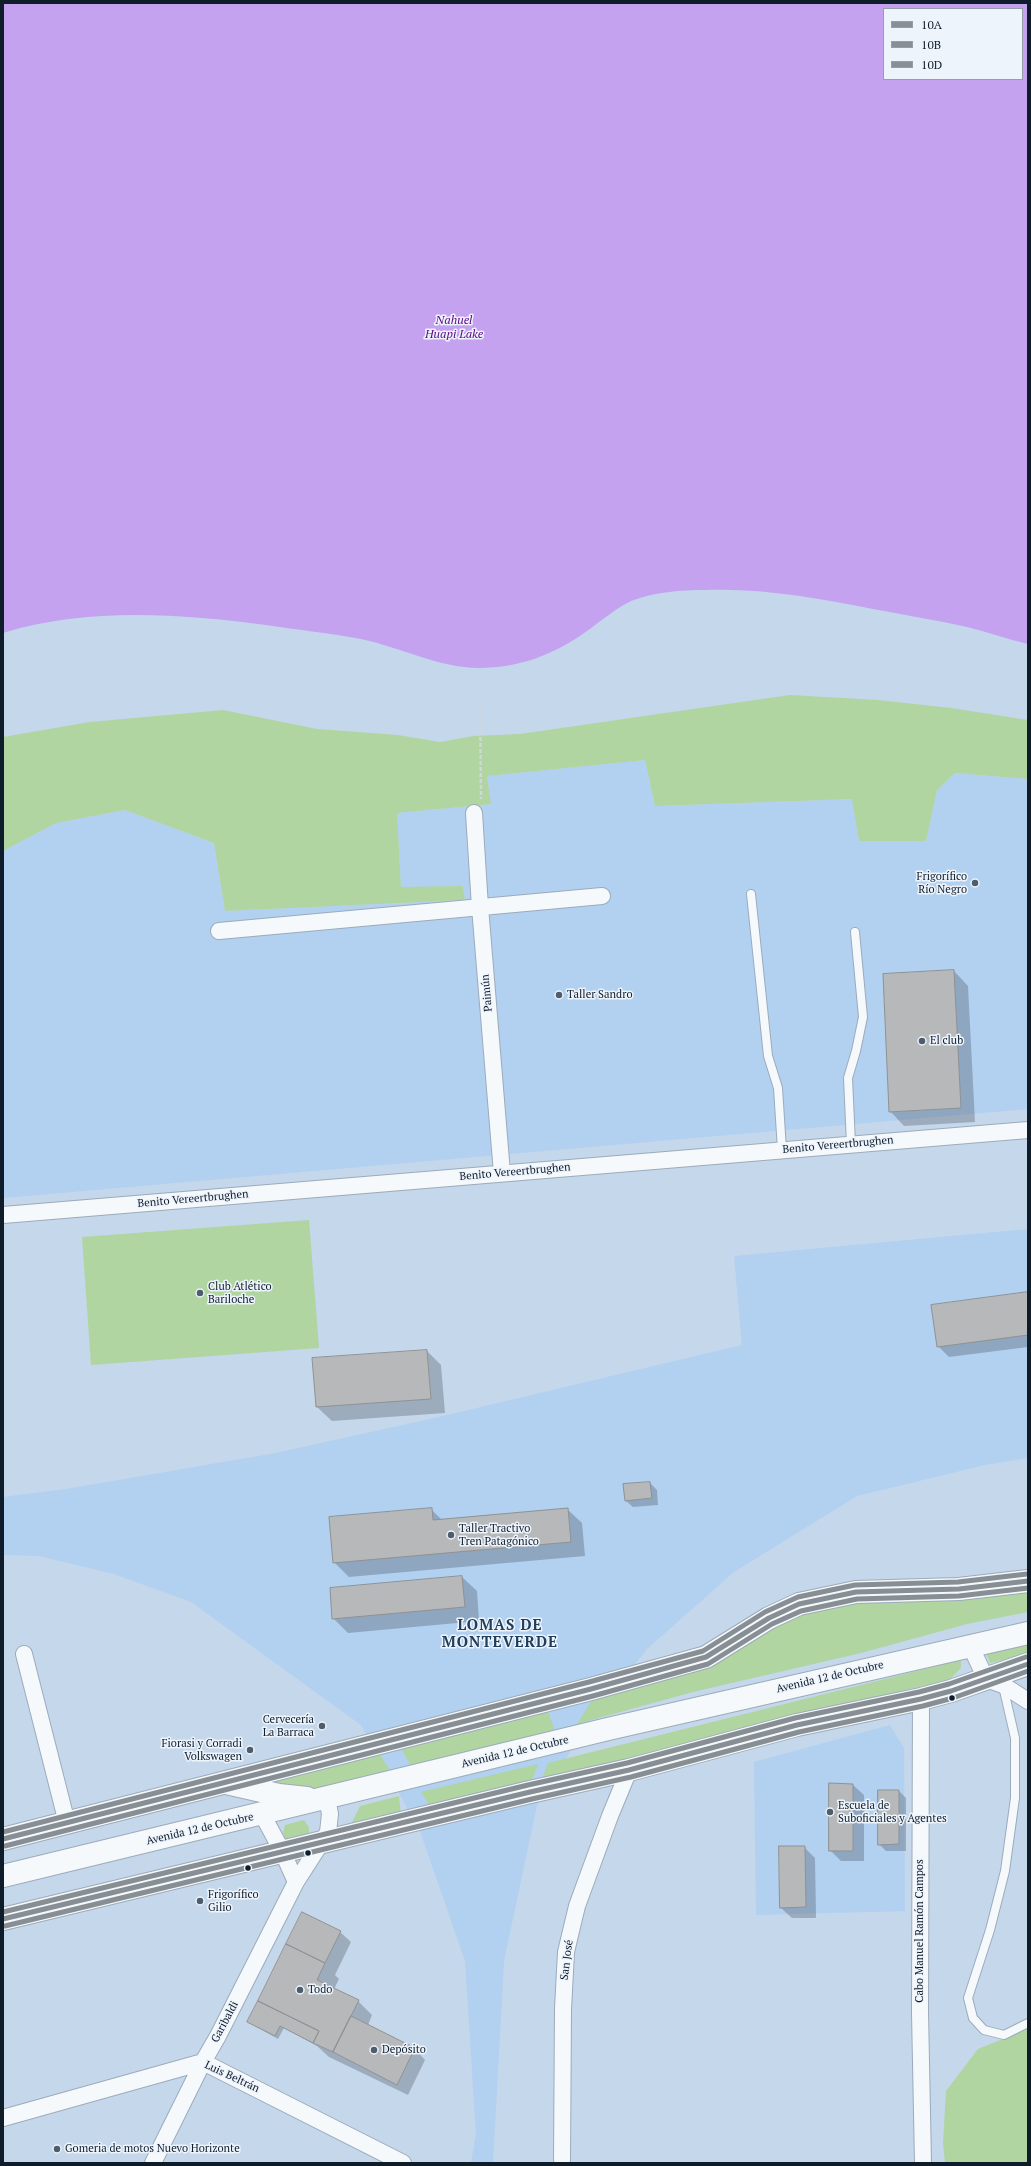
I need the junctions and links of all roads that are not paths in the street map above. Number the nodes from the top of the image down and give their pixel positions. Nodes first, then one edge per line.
1 (478, 808) road end
2 (751, 894) dead end
3 (602, 896) dead end
4 (480, 907) junction
5 (219, 930) dead end
6 (855, 932) dead end
7 (1028, 1130) edge
8 (851, 1144) junction
9 (782, 1150) junction
10 (502, 1173) junction
11 (3, 1215) edge
12 (1028, 1581) edge
13 (1028, 1633) edge
14 (970, 1645) junction
15 (24, 1654) dead end
16 (1028, 1664) edge
17 (995, 1682) junction
18 (921, 1699) junction
19 (1028, 1701) edge
20 (629, 1770) junction
21 (226, 1783) junction
22 (324, 1799) junction
23 (262, 1814) junction
24 (67, 1823) junction
25 (3, 1839) edge
26 (324, 1842) junction
27 (282, 1851) junction
28 (3, 1876) edge
29 (296, 1882) junction
30 (3, 1919) edge
31 (1028, 2023) edge
32 (203, 2062) junction
33 (3, 2118) edge
34 (561, 2162) edge
35 (153, 2163) edge
36 (403, 2163) edge
37 (922, 2163) edge

1 - 4 street, Paimún
2 - 9 lane
3 - 4 street
4 - 5 street
4 - 10 street, Paimún
6 - 8 lane
7 - 8 street, Benito Vereertbrughen
8 - 9 street, Benito Vereertbrughen
9 - 10 street, Benito Vereertbrughen
10 - 11 street, Benito Vereertbrughen
12 - 21 street
13 - 14 street, Avenida 12 de Octubre
14 - 17 street
14 - 22 street, Avenida 12 de Octubre
15 - 24 street
16 - 17 street
17 - 18 street
17 - 19 street
17 - 31 lane
18 - 20 street
18 - 37 street, Cabo Manuel Ramón Campos
20 - 26 street
20 - 34 street, San José
21 - 22 street
21 - 24 street
22 - 23 street, Avenida 12 de Octubre
22 - 26 street, Garibaldi
23 - 27 street
23 - 28 street, Avenida 12 de Octubre
24 - 25 street
26 - 27 street
26 - 29 street, Garibaldi
27 - 29 street
27 - 30 street
29 - 32 street, Garibaldi
32 - 33 street, Luis Beltrán
32 - 35 street, Garibaldi
32 - 36 street, Luis Beltrán

